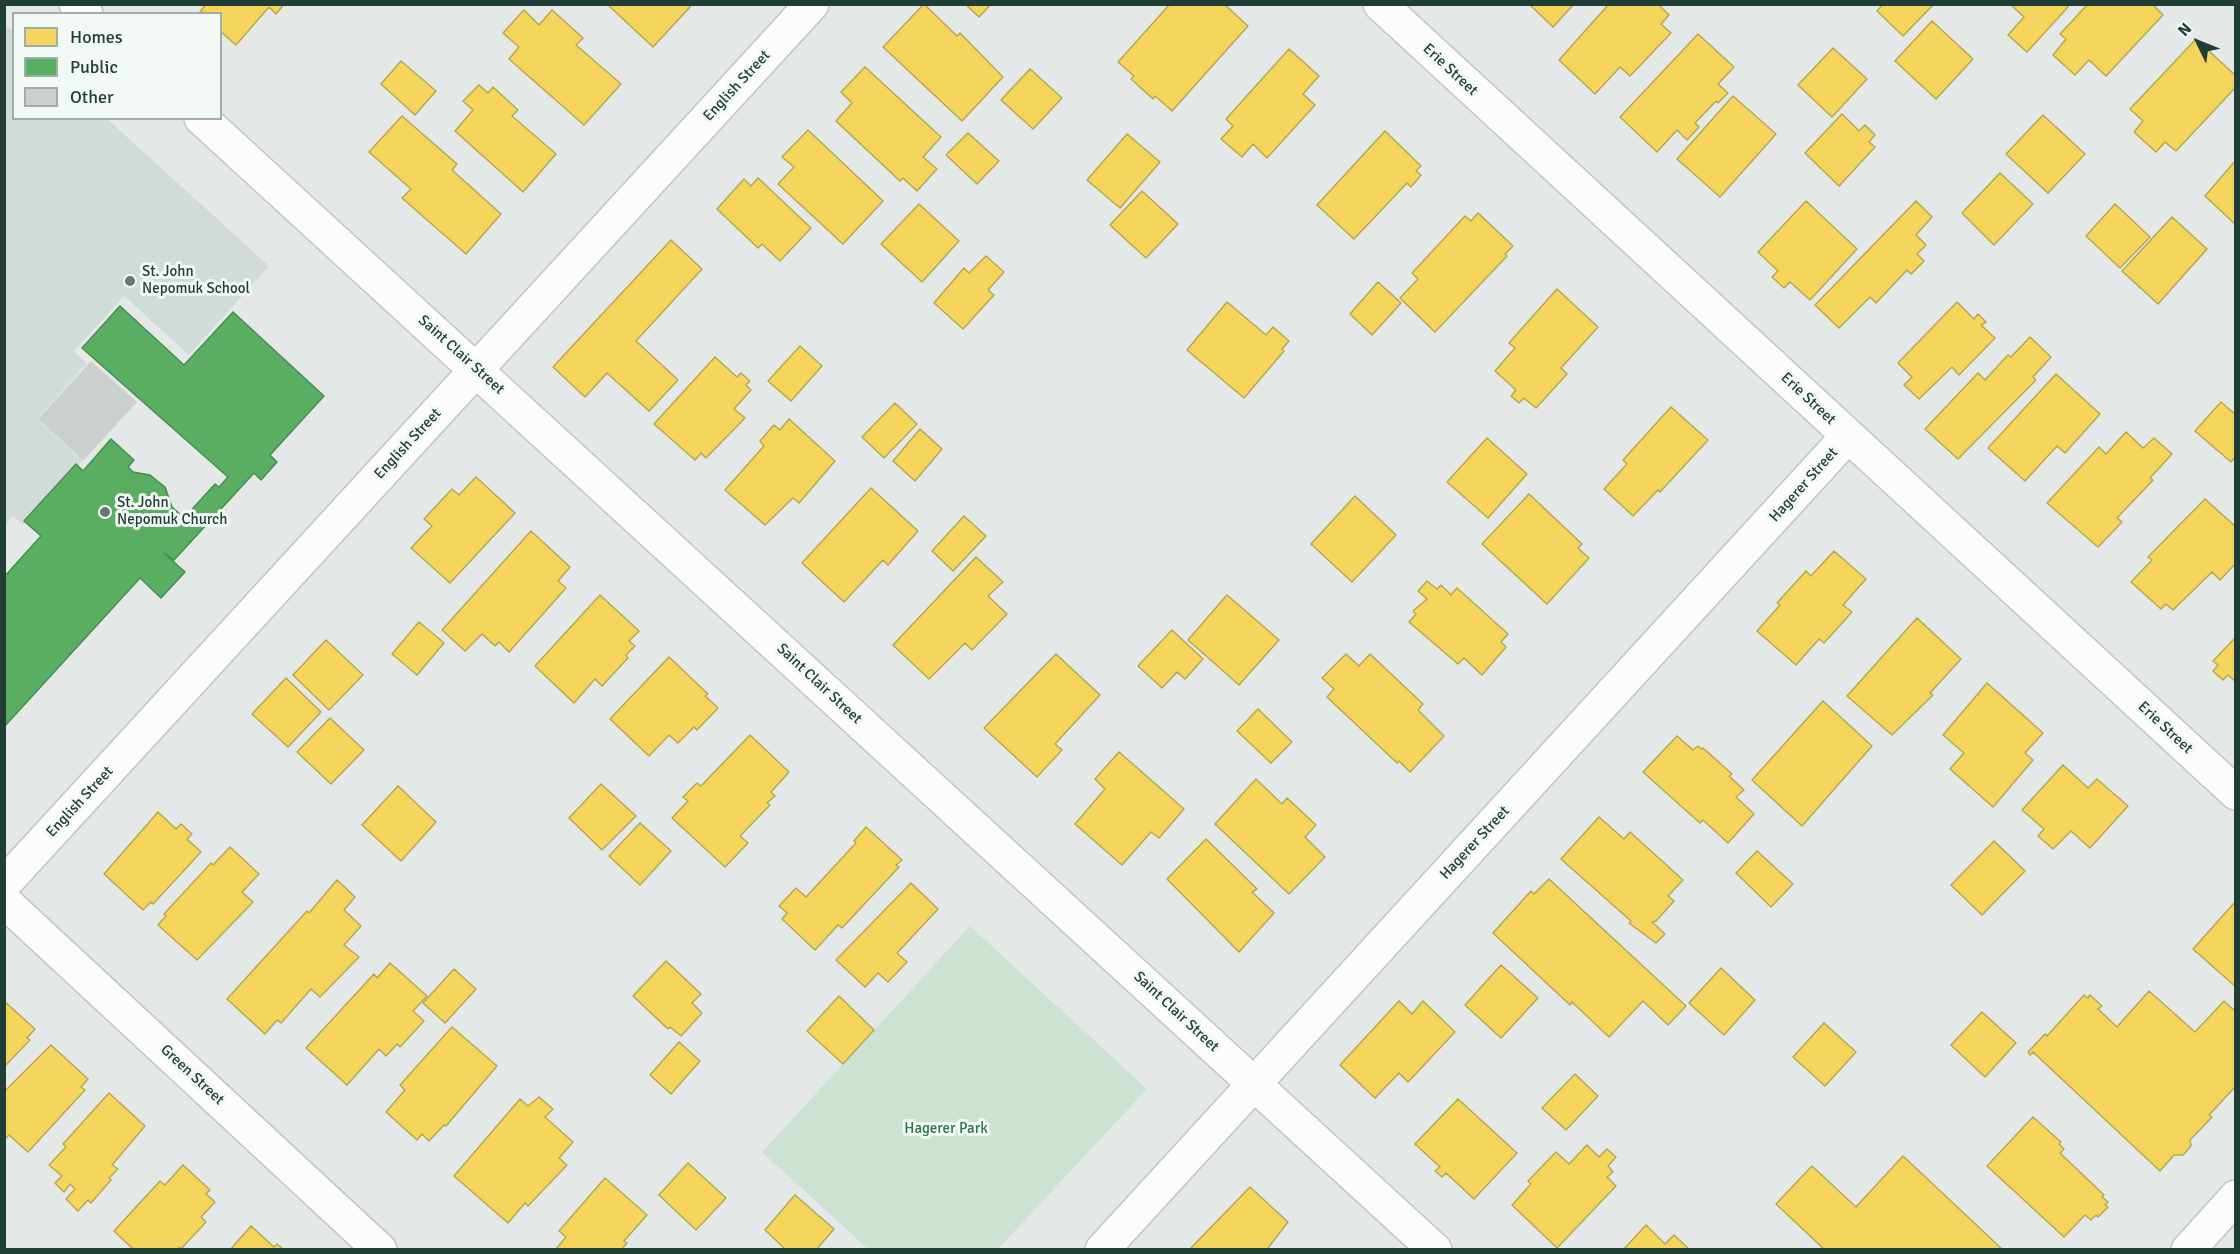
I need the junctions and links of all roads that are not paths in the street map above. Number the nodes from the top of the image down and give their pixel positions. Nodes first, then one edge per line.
1 (812, 4) edge
2 (1380, 4) edge
3 (203, 120) edge
4 (477, 370) junction
5 (1848, 436) junction
6 (2235, 793) edge
7 (4, 884) edge
8 (4, 901) edge
9 (1254, 1084) junction
10 (2235, 1197) edge
11 (380, 1250) edge
12 (1102, 1250) edge
13 (1435, 1250) edge
14 (2188, 1250) edge

1 - 4 street, English Street
2 - 5 street, Erie Street
3 - 4 street, Saint Clair Street
4 - 7 street, English Street
4 - 9 street, Saint Clair Street
5 - 6 street, Erie Street
5 - 9 street, Hagerer Street
8 - 11 street, Green Street
9 - 12 street, Hagerer Street
9 - 13 street, Saint Clair Street
10 - 14 street

